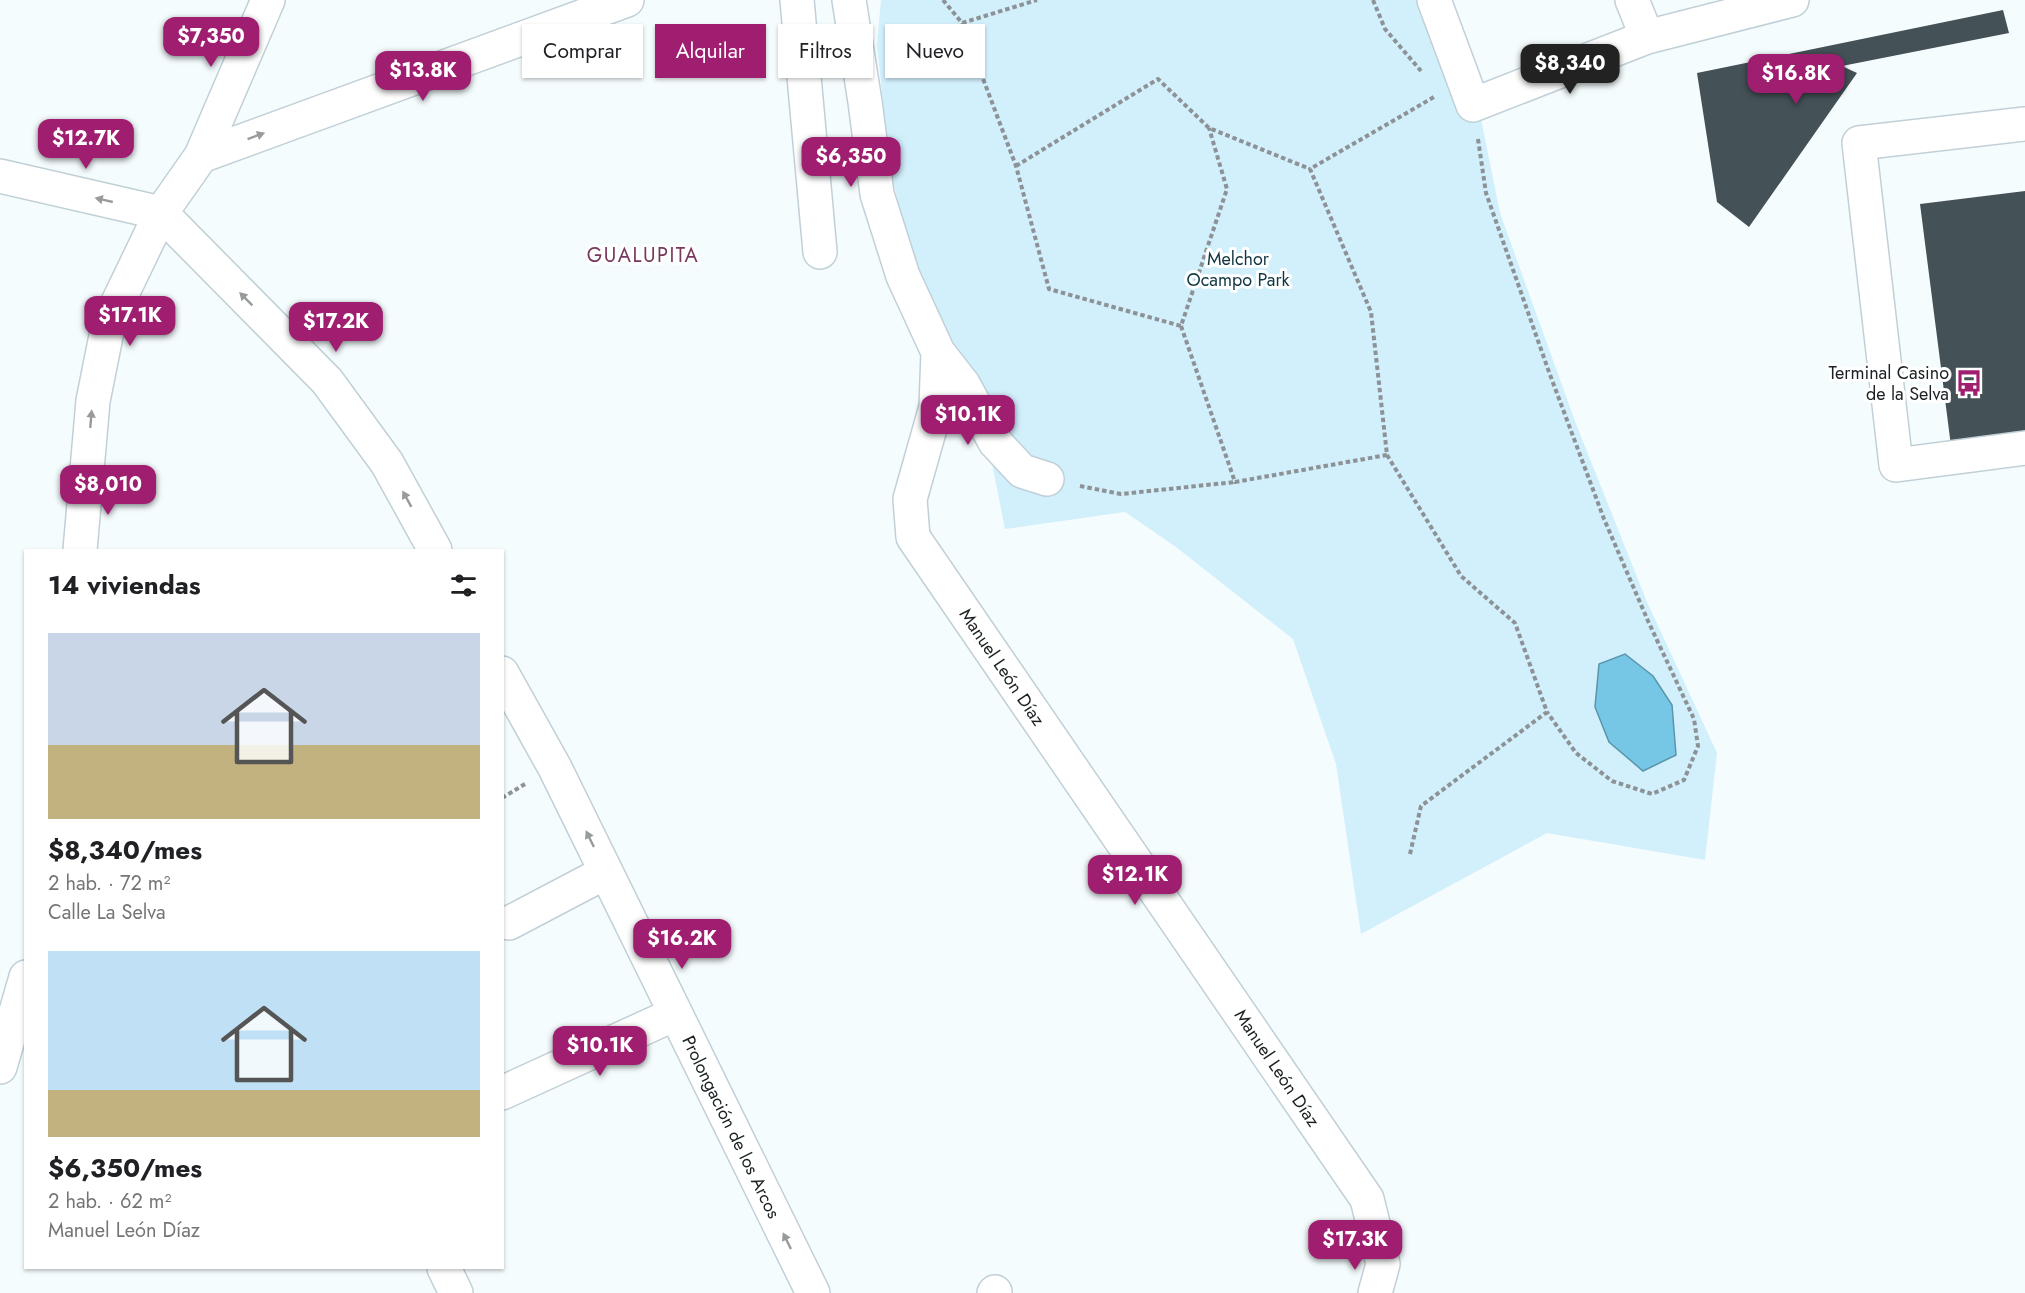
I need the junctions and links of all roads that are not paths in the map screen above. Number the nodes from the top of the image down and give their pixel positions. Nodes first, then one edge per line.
1 (268, 0) edge
2 (627, 0) edge
3 (797, 0) edge
4 (849, 0) edge
5 (1434, 0) edge
6 (1632, 0) edge
7 (1792, 0) edge
8 (1647, 37) junction
9 (2025, 124) edge
10 (201, 156) junction
11 (0, 176) edge
12 (161, 213) junction
13 (820, 252) dead end
14 (938, 352) junction
15 (2025, 448) edge
16 (1047, 479) road end
17 (80, 549) edge
18 (434, 549) edge
19 (504, 677) edge
20 (606, 872) junction
21 (509, 923) dead end
22 (24, 984) edge
23 (675, 1014) junction
24 (0, 1067) edge
25 (504, 1092) edge
26 (444, 1269) edge
27 (1379, 1278) edge
28 (456, 1293) edge
29 (813, 1293) edge

1 - 10 street
10 -> 2 street
3 - 13 street
4 - 14 street, Manuel León Díaz
5 - 8 street
6 - 8 street
7 - 8 street
9 - 15 street
10 - 12 street
12 -> 11 street
17 -> 12 street
18 -> 12 street
14 - 16 street
14 - 27 street, Manuel León Díaz
20 -> 19 street, Prolongación de los Arcos
20 - 21 street
20 - 23 street, Prolongación de los Arcos
22 - 24 street
23 - 25 street
29 -> 23 street, Prolongación de los Arcos
26 - 28 street

